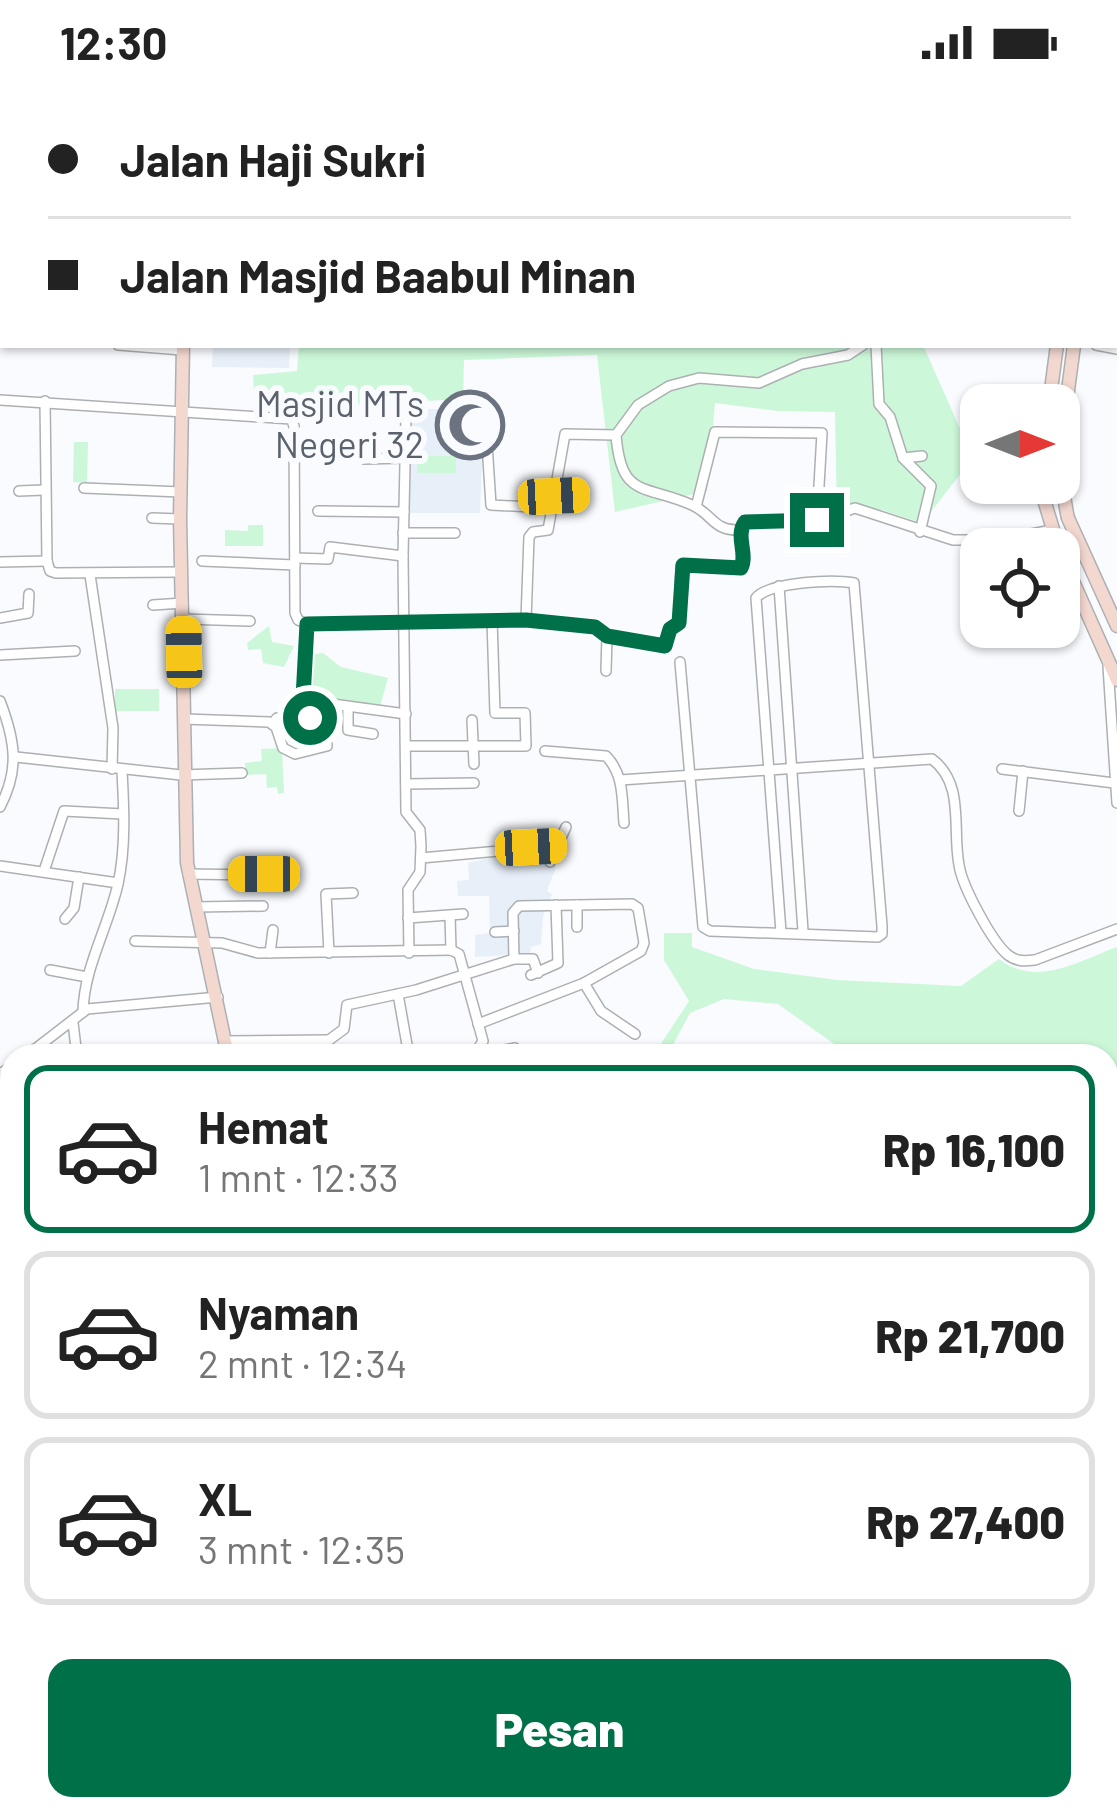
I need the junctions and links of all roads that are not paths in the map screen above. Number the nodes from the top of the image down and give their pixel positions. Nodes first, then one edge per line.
1 (182, 348) edge
2 (858, 348) edge
3 (876, 348) edge
4 (1057, 348) edge
5 (1074, 348) edge
6 (1052, 384) edge
7 (484, 398) dead end
8 (0, 400) edge
9 (46, 401) junction
10 (180, 413) junction
11 (406, 417) dead end
12 (616, 435) junction
13 (922, 455) dead end
14 (405, 458) junction
15 (903, 458) junction
16 (364, 459) dead end
17 (59, 488) dead end
18 (84, 488) dead end
19 (44, 489) junction
20 (19, 491) dead end
21 (181, 492) junction
22 (579, 495) dead end
23 (553, 502) junction
24 (696, 507) junction
25 (318, 511) dead end
26 (404, 512) junction
27 (152, 518) dead end
28 (181, 519) junction
29 (817, 520) junction
30 (1072, 528) edge
31 (741, 530) junction
32 (455, 532) dead end
33 (920, 532) junction
34 (404, 533) junction
35 (960, 538) edge
36 (1080, 546) edge
37 (403, 556) junction
38 (47, 560) junction
39 (202, 561) dead end
40 (295, 561) junction
41 (0, 562) edge
42 (182, 572) junction
43 (90, 575) junction
44 (779, 586) junction
45 (29, 594) dead end
46 (1080, 598) edge
47 (183, 603) junction
48 (153, 605) dead end
49 (0, 618) edge
50 (183, 619) junction
51 (492, 620) junction
52 (526, 620) junction
53 (250, 621) dead end
54 (307, 624) junction
55 (404, 624) junction
56 (1117, 626) edge
57 (607, 636) junction
58 (75, 651) dead end
59 (0, 655) edge
60 (1108, 661) junction
61 (680, 662) dead end
62 (606, 671) dead end
63 (1117, 680) edge
64 (303, 700) junction
65 (0, 701) edge
66 (348, 707) junction
67 (406, 714) junction
68 (302, 717) junction
69 (184, 719) junction
70 (472, 720) dead end
71 (272, 724) junction
72 (373, 734) dead end
73 (473, 744) junction
74 (406, 746) junction
75 (545, 752) dead end
76 (16, 757) junction
77 (871, 761) junction
78 (474, 764) dead end
79 (793, 767) junction
80 (771, 769) junction
81 (1002, 769) dead end
82 (117, 770) junction
83 (1023, 772) junction
84 (242, 773) dead end
85 (689, 774) junction
86 (186, 776) junction
87 (620, 780) junction
88 (474, 783) dead end
89 (1114, 783) junction
90 (406, 784) junction
91 (1117, 803) edge
92 (0, 807) edge
93 (1019, 811) dead end
94 (123, 814) junction
95 (624, 823) dead end
96 (566, 826) dead end
97 (556, 846) junction
98 (421, 858) junction
99 (550, 862) dead end
100 (0, 866) edge
101 (44, 871) junction
102 (188, 874) junction
103 (264, 874) dead end
104 (79, 877) junction
105 (118, 883) junction
106 (352, 893) dead end
107 (577, 904) junction
108 (556, 905) junction
109 (263, 906) dead end
110 (195, 907) junction
111 (464, 914) dead end
112 (450, 916) junction
113 (408, 918) junction
114 (65, 919) dead end
115 (577, 927) dead end
116 (1117, 929) edge
117 (273, 930) dead end
118 (514, 931) junction
119 (803, 931) junction
120 (495, 932) dead end
121 (782, 932) junction
122 (135, 941) dead end
123 (205, 942) junction
124 (451, 950) junction
125 (270, 953) junction
126 (328, 953) junction
127 (409, 953) junction
128 (514, 959) junction
129 (50, 970) dead end
130 (464, 975) junction
131 (87, 977) junction
132 (584, 983) junction
133 (398, 994) junction
134 (218, 997) junction
135 (83, 1012) junction
136 (73, 1023) junction
137 (478, 1024) junction
138 (635, 1034) dead end
139 (225, 1040) junction
140 (329, 1040) junction
141 (43, 1044) edge
142 (76, 1044) edge
143 (226, 1044) edge
144 (330, 1044) edge
145 (407, 1044) edge
146 (481, 1044) edge

1 - 10 street
2 - 12 street
3 - 15 street
4 - 6 street
5 - 30 street
7 - 23 street
8 - 9 street
9 - 10 street
9 - 19 street
10 - 21 street
10 - 40 street
11 - 14 street
12 - 23 street
12 - 24 street
13 - 15 street
14 - 16 street
14 - 26 street
15 - 33 street
17 - 19 street
18 - 21 street
19 - 20 street
19 - 38 street
21 - 28 street
22 - 23 street
23 - 52 street
24 - 29 street
24 - 31 street
25 - 26 street
26 - 34 street
27 - 28 street
28 - 42 street
29 - 31 street
29 - 33 street
31 - 57 street
32 - 34 street
33 - 35 street
34 - 37 street
36 - 56 street
37 - 40 street
37 - 55 street
38 - 41 street
38 - 43 street
39 - 40 street
40 - 54 street
42 - 43 street
42 - 47 street
43 - 82 street
44 - 77 street
44 - 79 street
44 - 80 street
45 - 49 street
46 - 60 street
47 - 48 street
47 - 50 street
50 - 53 street
50 - 69 street
51 - 52 street
51 - 55 street
51 - 73 street
52 - 57 street
54 - 55 street
54 - 64 street
55 - 67 street
57 - 62 street
58 - 59 street
60 - 63 street
60 - 89 street
61 - 85 street
64 - 66 street
64 - 68 street
65 - 76 street
66 - 67 street
66 - 72 street
67 - 74 street
68 - 71 street
68 - 71 street
69 - 71 street
69 - 86 street
70 - 73 street
73 - 74 street
73 - 78 street
74 - 90 street
75 - 87 street
76 - 82 street
76 - 92 street
77 - 79 street
77 - 116 street
77 - 119 street
79 - 80 street
79 - 119 street
80 - 85 street
80 - 121 street
81 - 83 street
82 - 86 street
82 - 94 street
83 - 89 street
83 - 93 street
84 - 86 street
85 - 87 street
85 - 121 street
86 - 102 street
87 - 95 street
88 - 90 street
89 - 91 street
90 - 98 street
94 - 101 street
94 - 105 street
96 - 97 street
97 - 98 street
97 - 99 street
98 - 113 street
100 - 101 street
101 - 104 street
102 - 103 street
102 - 110 street
104 - 105 street
104 - 114 street
105 - 131 street
106 - 126 street
107 - 108 street
107 - 115 street
107 - 132 street
108 - 118 street
108 - 128 street
109 - 110 street
110 - 123 street
111 - 112 street
112 - 113 street
112 - 124 street
113 - 127 street
117 - 125 street
118 - 120 street
118 - 128 street
119 - 121 street
122 - 123 street
123 - 125 street
123 - 134 street
124 - 127 street
124 - 130 street
125 - 126 street
126 - 127 street
128 - 130 street
129 - 131 street
130 - 133 street
130 - 137 street
131 - 135 street
132 - 137 street
132 - 138 street
133 - 140 street
133 - 145 street
134 - 135 street
134 - 139 street
135 - 136 street
136 - 141 street
136 - 142 street
137 - 146 street
139 - 140 street
139 - 143 street
140 - 144 street

